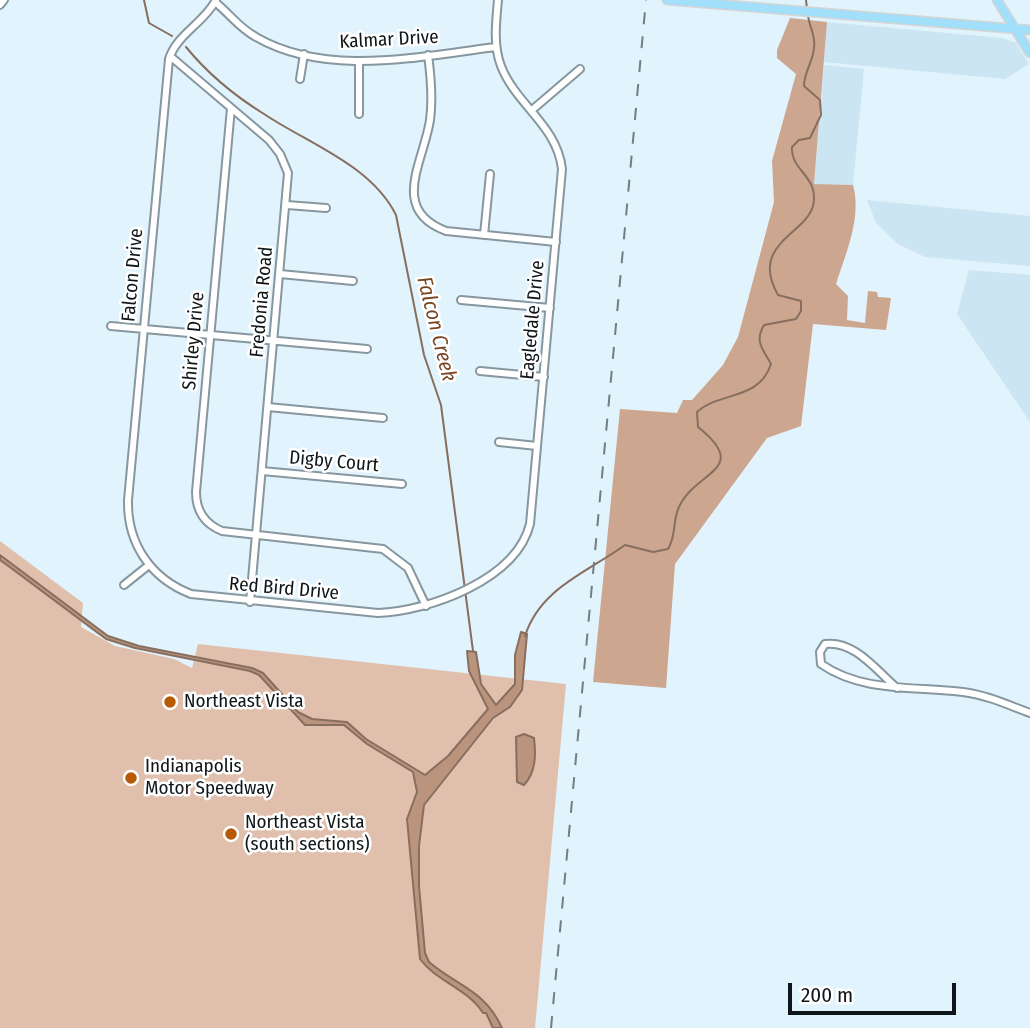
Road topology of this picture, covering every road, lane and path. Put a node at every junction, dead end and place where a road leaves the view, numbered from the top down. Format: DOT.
graph roads {
  1 [pos="4,0"];
  2 [pos="498,0"];
  3 [pos="667,0"];
  4 [pos="997,0"];
  5 [pos="216,1"];
  6 [pos="0,5"];
  7 [pos="1015,28"];
  8 [pos="1030,30"];
  9 [pos="496,47"];
  10 [pos="1030,53"];
  11 [pos="304,54"];
  12 [pos="428,55"];
  13 [pos="170,56"];
  14 [pos="359,61"];
  15 [pos="580,69"];
  16 [pos="300,79"];
  17 [pos="231,108"];
  18 [pos="532,110"];
  19 [pos="359,114"];
  20 [pos="490,174"];
  21 [pos="287,205"];
  22 [pos="326,208"];
  23 [pos="484,235"];
  24 [pos="556,242"];
  25 [pos="280,274"];
  26 [pos="353,281"];
  27 [pos="461,300"];
  28 [pos="550,308"];
  29 [pos="111,326"];
  30 [pos="144,328"];
  31 [pos="210,335"];
  32 [pos="274,340"];
  33 [pos="367,349"];
  34 [pos="480,371"];
  35 [pos="544,377"];
  36 [pos="268,407"];
  37 [pos="383,418"];
  38 [pos="499,442"];
  39 [pos="537,446"];
  40 [pos="262,471"];
  41 [pos="402,484"];
  42 [pos="256,535"];
  43 [pos="149,565"];
  44 [pos="124,585"];
  45 [pos="250,602"];
  46 [pos="426,606"];
  47 [pos="897,688"];
  48 [pos="1030,713"];
  1 -- 6 [label="street"];
  2 -- 9 [label="street, Eagledale Drive"];
  3 -- 7 [label="main road"];
  4 -- 7 [label="main road"];
  5 -- 11 [label="street, Kalmar Drive"];
  5 -- 13 [label="street"];
  7 -- 8 [label="main road"];
  7 -- 10 [label="main road"];
  9 -- 12 [label="street, Kalmar Drive"];
  9 -- 18 [label="street, Eagledale Drive"];
  11 -- 14 [label="street, Kalmar Drive"];
  11 -- 16 [label="street"];
  12 -- 14 [label="street, Kalmar Drive"];
  12 -- 23 [label="street"];
  13 -- 17 [label="street, Fredonia Road"];
  13 -- 30 [label="street, Falcon Drive"];
  14 -- 19 [label="street"];
  15 -- 18 [label="street"];
  17 -- 21 [label="street, Fredonia Road"];
  17 -- 31 [label="street, Shirley Drive"];
  18 -- 24 [label="street, Eagledale Drive"];
  20 -- 23 [label="street"];
  21 -- 22 [label="street"];
  21 -- 25 [label="street, Fredonia Road"];
  23 -- 24 [label="street"];
  24 -- 28 [label="street, Eagledale Drive"];
  25 -- 26 [label="street"];
  25 -- 32 [label="street, Fredonia Road"];
  27 -- 28 [label="street"];
  28 -- 35 [label="street, Eagledale Drive"];
  29 -- 30 [label="street"];
  30 -- 31 [label="street"];
  30 -- 43 [label="street, Falcon Drive"];
  31 -- 32 [label="street"];
  31 -- 42 [label="street, Shirley Drive"];
  32 -- 33 [label="street"];
  32 -- 36 [label="street, Fredonia Road"];
  34 -- 35 [label="street"];
  35 -- 39 [label="street, Eagledale Drive"];
  36 -- 37 [label="street"];
  36 -- 40 [label="street, Fredonia Road"];
  38 -- 39 [label="street"];
  39 -- 46 [label="street, Eagledale Drive"];
  40 -- 41 [label="street, Digby Court"];
  40 -- 42 [label="street, Fredonia Road"];
  42 -- 45 [label="street, Fredonia Road"];
  42 -- 46 [label="street, Shirley Drive"];
  43 -- 44 [label="street"];
  43 -- 45 [label="street, Red Bird Drive"];
  45 -- 46 [label="street, Red Bird Drive"];
  47 -- 47 [label="street"];
  47 -- 48 [label="street"];
}
